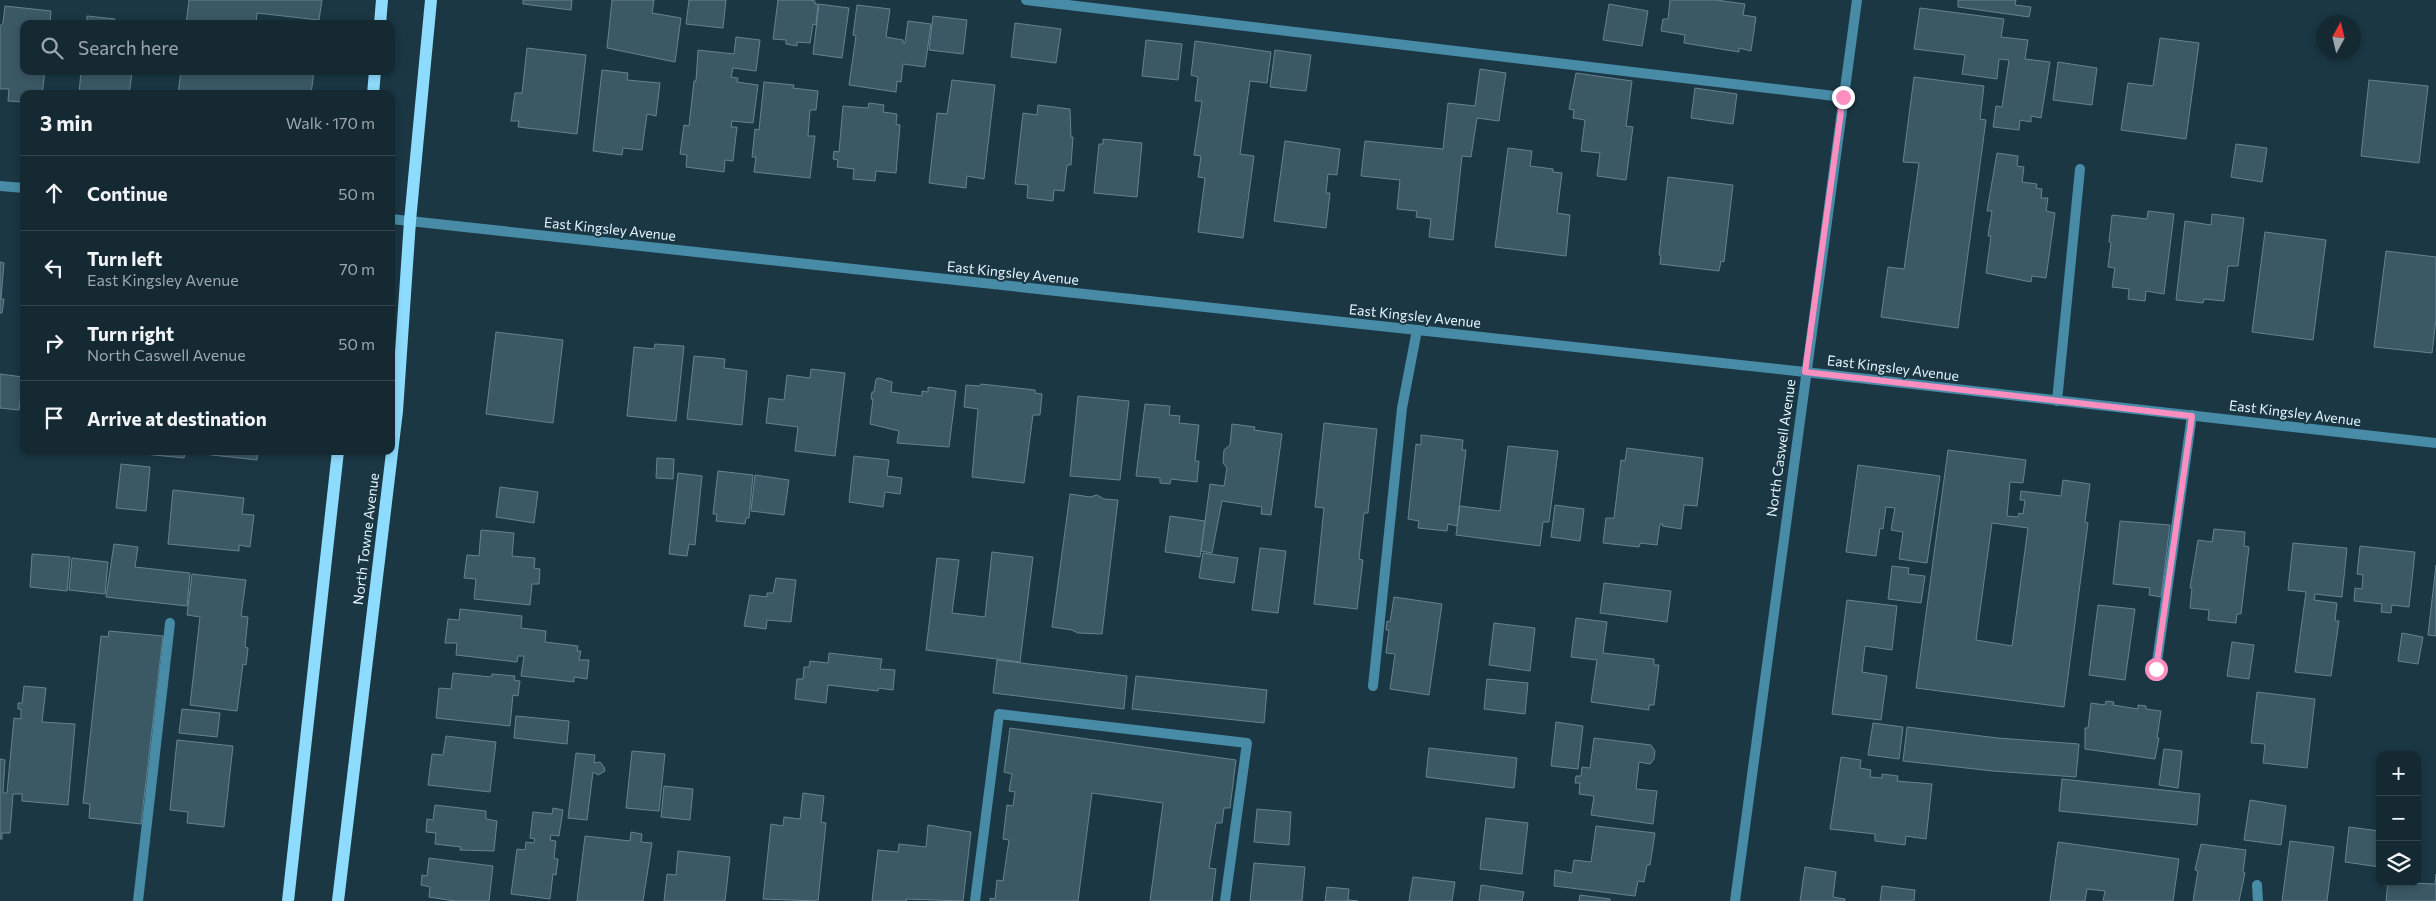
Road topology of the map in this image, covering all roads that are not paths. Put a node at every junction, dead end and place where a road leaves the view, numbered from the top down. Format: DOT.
graph roads {
  1 [pos="382,0"];
  2 [pos="431,0"];
  3 [pos="1026,0"];
  4 [pos="1857,0"];
  5 [pos="380,20"];
  6 [pos="375,75"];
  7 [pos="373,90"];
  8 [pos="1843,97"];
  9 [pos="2080,169"];
  10 [pos="0,186"];
  11 [pos="20,188"];
  12 [pos="395,219"];
  13 [pos="410,221"];
  14 [pos="1417,330"];
  15 [pos="1805,372"];
  16 [pos="2056,400"];
  17 [pos="2192,416"];
  18 [pos="395,428"];
  19 [pos="2436,443"];
  20 [pos="338,455"];
  21 [pos="392,455"];
  22 [pos="170,623"];
  23 [pos="2156,669"];
  24 [pos="1373,686"];
  25 [pos="2257,885"];
  26 [pos="138,901"];
  27 [pos="288,901"];
  28 [pos="338,901"];
  29 [pos="975,901"];
  30 [pos="1225,901"];
  31 [pos="1734,901"];
  32 [pos="2258,901"];
  1 -- 5 [label="main road"];
  2 -- 13 [label="main road, North Towne Avenue"];
  3 -- 8 [label="street"];
  4 -- 8 [label="street, North Caswell Avenue"];
  6 -- 7 [label="main road"];
  8 -- 15 [label="street, North Caswell Avenue"];
  9 -- 16 [label="street"];
  10 -- 11 [label="street"];
  12 -- 13 [label="street, East Kingsley Avenue"];
  13 -- 14 [label="street, East Kingsley Avenue"];
  13 -- 18 [label="main road, North Towne Avenue"];
  14 -- 15 [label="street, East Kingsley Avenue"];
  14 -- 24 [label="street"];
  15 -- 16 [label="street, East Kingsley Avenue"];
  15 -- 31 [label="street, North Caswell Avenue"];
  16 -- 17 [label="street, East Kingsley Avenue"];
  17 -- 19 [label="street, East Kingsley Avenue"];
  17 -- 23 [label="street"];
  20 -- 27 [label="main road"];
  21 -- 28 [label="main road, North Towne Avenue"];
  22 -- 26 [label="street"];
  25 -- 32 [label="street"];
  29 -- 30 [label="street"];
}
